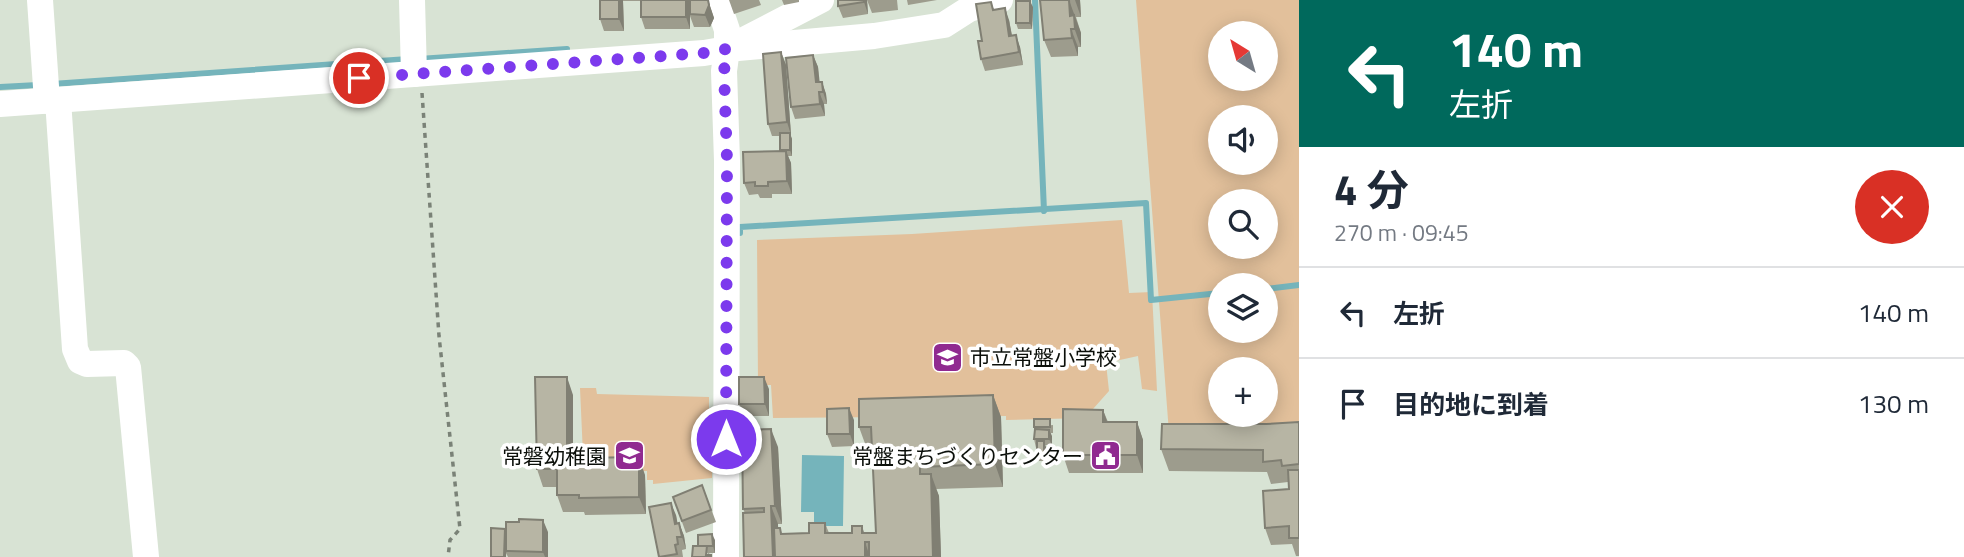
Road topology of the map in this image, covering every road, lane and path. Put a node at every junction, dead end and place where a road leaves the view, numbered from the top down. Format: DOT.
graph roads {
  1 [pos="40,0"];
  2 [pos="412,0"];
  3 [pos="718,0"];
  4 [pos="821,0"];
  5 [pos="1000,0"];
  6 [pos="727,49"];
  7 [pos="416,67"];
  8 [pos="49,93"];
  9 [pos="0,104"];
  10 [pos="146,557"];
  11 [pos="448,557"];
  12 [pos="726,557"];
  1 -- 8 [label="street"];
  2 -- 7 [label="street"];
  3 -- 6 [label="street"];
  4 -- 6 [label="street"];
  5 -- 6 [label="street"];
  6 -- 7 [label="street"];
  6 -- 12 [label="street"];
  7 -- 8 [label="street"];
  7 -- 11 [label="path"];
  8 -- 9 [label="street"];
  8 -- 10 [label="street"];
}
